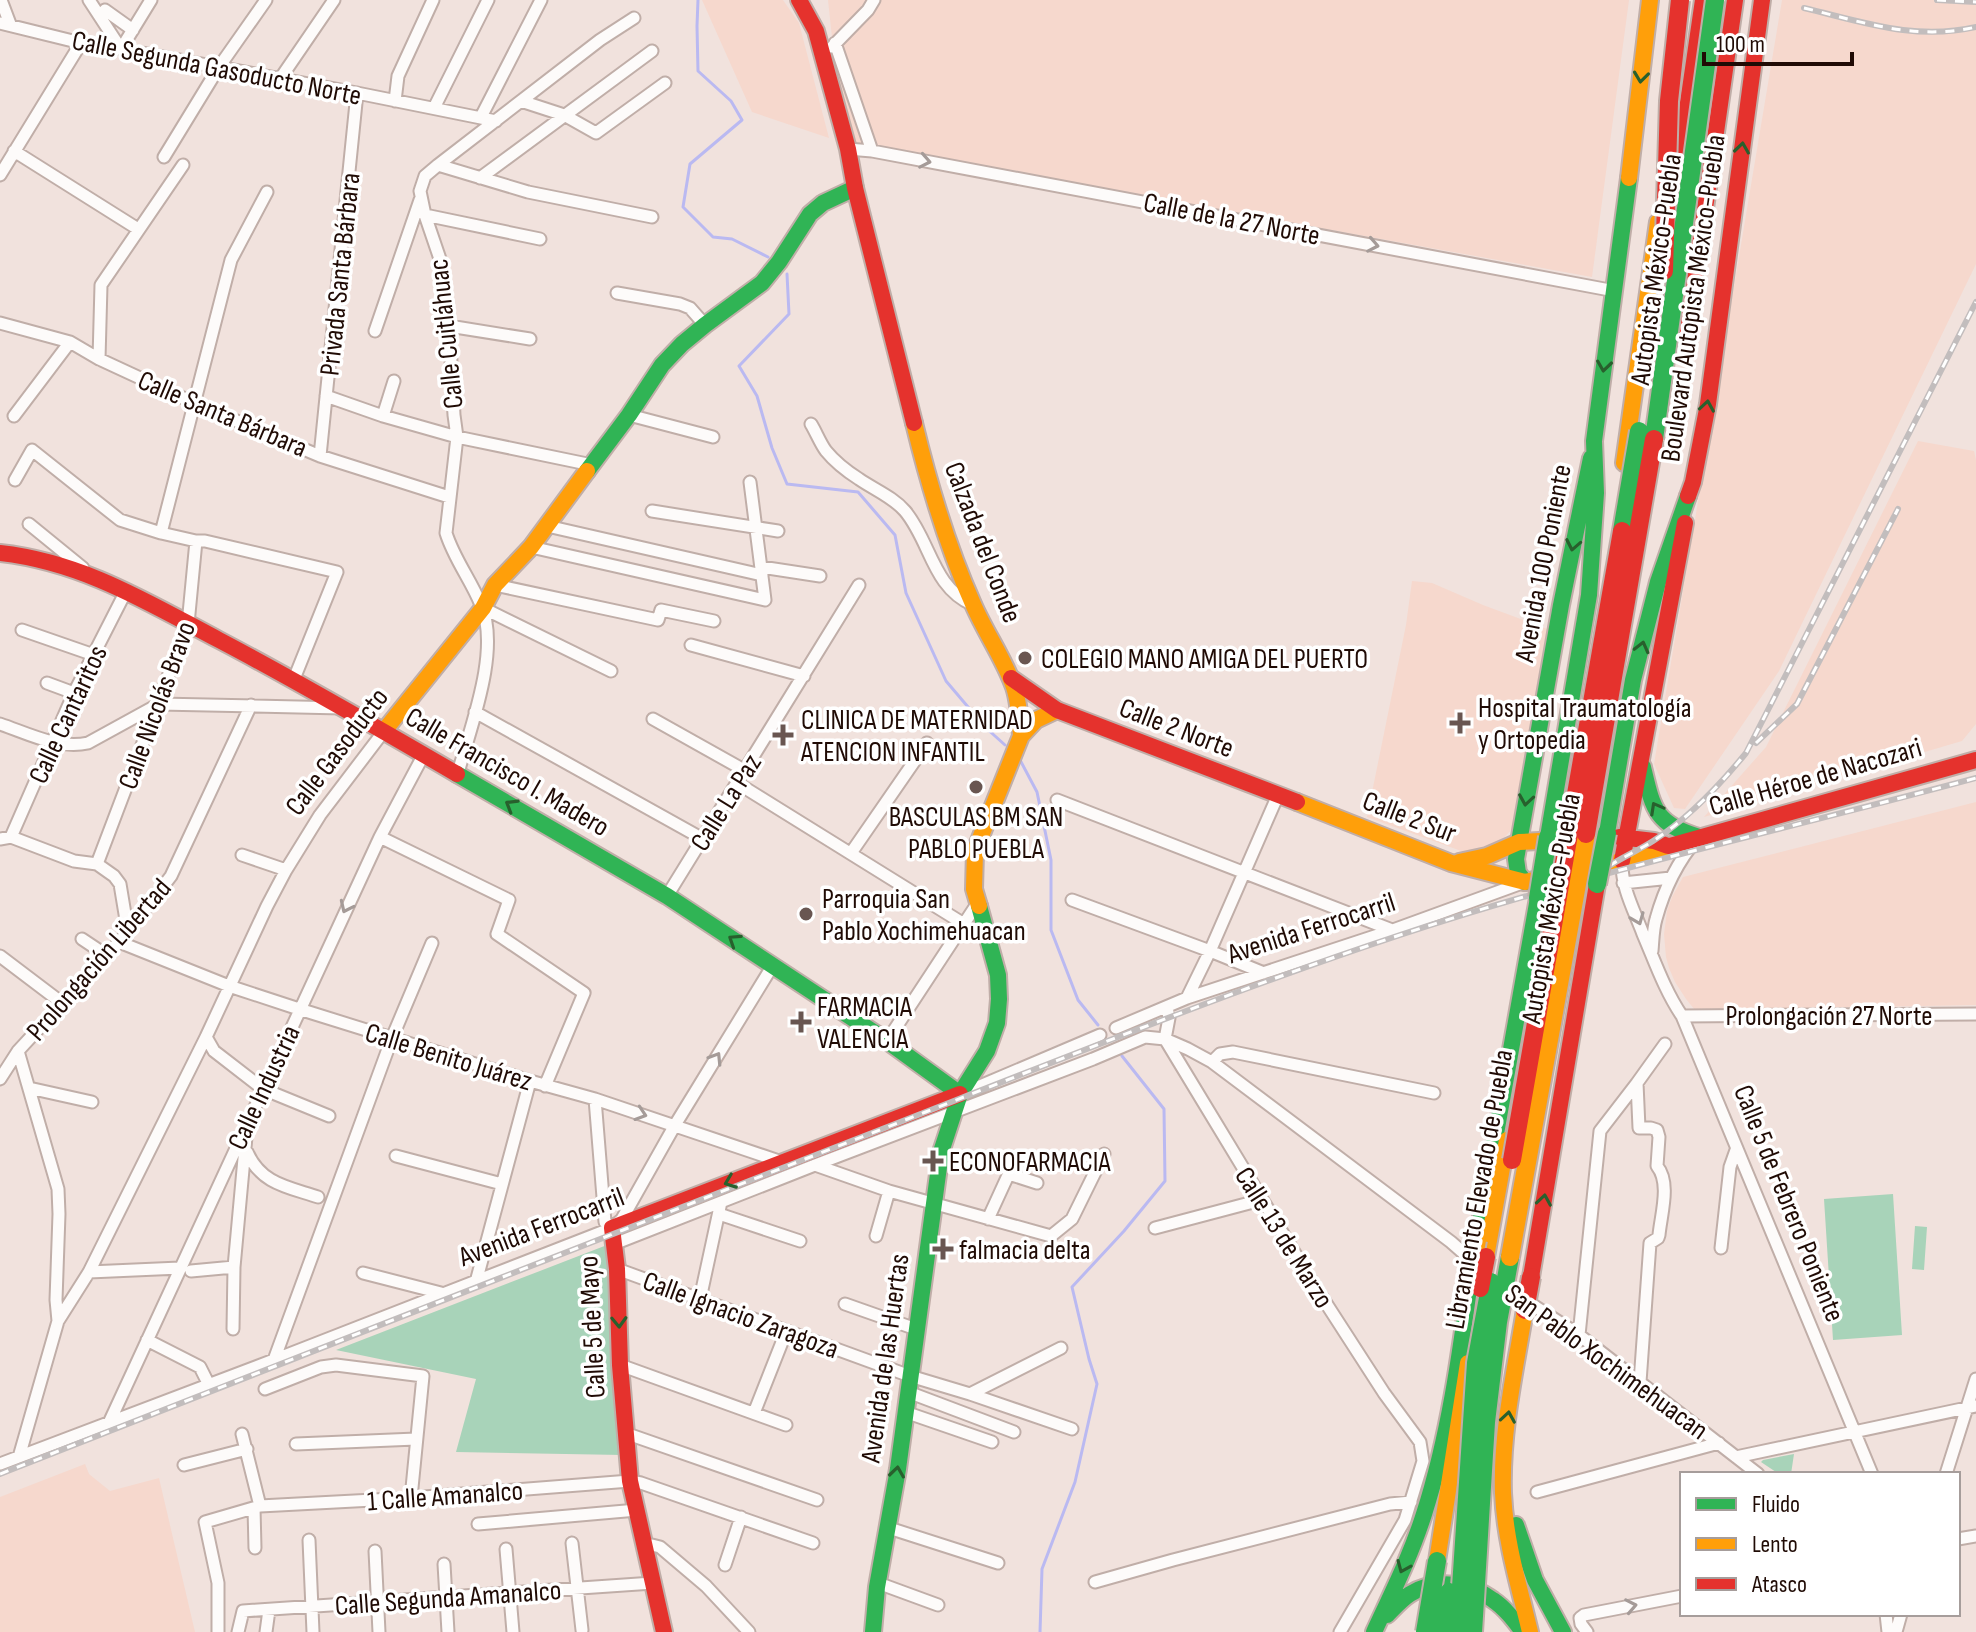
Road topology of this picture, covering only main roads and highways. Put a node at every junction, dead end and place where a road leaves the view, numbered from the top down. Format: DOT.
graph roads {
  1 [pos="799,0"];
  2 [pos="1650,0"];
  3 [pos="1680,0"];
  4 [pos="1689,0"];
  5 [pos="1703,0"];
  6 [pos="1715,0"];
  7 [pos="1722,0"];
  8 [pos="1735,0"];
  9 [pos="1762,0"];
  10 [pos="855,188"];
  11 [pos="1664,271"];
  12 [pos="1594,441"];
  13 [pos="1649,474"];
  14 [pos="1693,482"];
  15 [pos="0,553"];
  16 [pos="1010,676"];
  17 [pos="1057,710"];
  18 [pos="384,731"];
  19 [pos="1021,736"];
  20 [pos="1641,757"];
  21 [pos="1976,760"];
  22 [pos="1278,795"];
  23 [pos="1599,834"];
  24 [pos="1555,836"];
  25 [pos="1626,836"];
  26 [pos="1699,837"];
  27 [pos="1519,842"];
  28 [pos="1668,846"];
  29 [pos="1622,861"];
  30 [pos="1451,863"];
  31 [pos="1525,882"];
  32 [pos="1590,886"];
  33 [pos="1545,897"];
  34 [pos="960,1094"];
  35 [pos="613,1236"];
  36 [pos="1482,1280"];
  37 [pos="1503,1461"];
  38 [pos="1446,1561"];
  39 [pos="1376,1629"];
  40 [pos="664,1632"];
  41 [pos="873,1632"];
  42 [pos="1425,1632"];
  43 [pos="1443,1632"];
  44 [pos="1458,1632"];
  45 [pos="1473,1632"];
  46 [pos="1523,1632"];
  47 [pos="1530,1632"];
  48 [pos="1563,1632"];
  1 -- 10 [label="main road, Calzada del Conde"];
  2 -- 12 [label="main road, one-way"];
  3 -- 11 [label="main road, bridge"];
  4 -- 24 [label="main road, Autopista México-Puebla"];
  5 -- 11 [label="main road, Libramiento Elevado de Puebla, bridge"];
  6 -- 13 [label="main road, Libramiento Elevado de Puebla, bridge"];
  7 -- 23 [label="main road, Autopista México-Puebla"];
  8 -- 13 [label="main road"];
  14 -- 9 [label="main road, Boulevard Autopista México-Puebla, one-way"];
  10 -- 16 [label="main road, Calzada del Conde"];
  10 -- 18 [label="main road, Calle Gasoducto"];
  11 -- 44 [label="main road, Libramiento Elevado de Puebla, bridge"];
  12 -- 24 [label="main road"];
  12 -- 27 [label="main road, Avenida 100 Poniente, one-way"];
  13 -- 45 [label="main road, Libramiento Elevado de Puebla, bridge"];
  14 -- 20 [label="main road, Calle 5 de Febrero Poniente"];
  23 -- 14 [label="main road, Boulevard Autopista México-Puebla, one-way"];
  15 -- 18 [label="main road, Calle Francisco I. Madero"];
  16 -- 17 [label="main road, Calle 2 Norte"];
  16 -- 19 [label="main road, Calzada del Conde"];
  17 -- 19 [label="main road"];
  17 -- 22 [label="main road, Calle 2 Norte"];
  34 -- 18 [label="main road, Calle Francisco I. Madero, one-way"];
  19 -- 34 [label="main road, Calzada del Conde"];
  20 -- 25 [label="main road, Calle 5 de Febrero Poniente"];
  26 -- 20 [label="main road, one-way"];
  21 -- 26 [label="main road, Calle Héroe de Nacozari"];
  22 -- 30 [label="main road, Calle 2 Sur"];
  23 -- 32 [label="main road, Autopista México-Puebla, bridge"];
  24 -- 33 [label="main road, Autopista México-Puebla"];
  25 -- 27 [label="main road, Calle Héroe de Nacozari"];
  25 -- 28 [label="main road, Calle Héroe de Nacozari"];
  25 -- 29 [label="main road, Calle 5 de Febrero Poniente"];
  26 -- 28 [label="main road, Calle Héroe de Nacozari"];
  27 -- 30 [label="main road, Calle Héroe de Nacozari"];
  27 -- 31 [label="main road, Avenida 100 Poniente"];
  28 -- 29 [label="main road, Calle Héroe de Nacozari"];
  29 -- 31 [label="main road, Calle Héroe de Nacozari"];
  30 -- 31 [label="main road, Calle 2 Sur"];
  37 -- 32 [label="main road, one-way, bridge"];
  32 -- 38 [label="main road, Autopista México-Puebla, bridge"];
  33 -- 36 [label="main road, Autopista México-Puebla, bridge"];
  33 -- 36 [label="main road, bridge"];
  34 -- 35 [label="main road, Avenida Ferrocarril, one-way"];
  41 -- 34 [label="main road, Avenida de las Huertas, one-way"];
  35 -- 40 [label="main road, Calle 5 de Mayo, one-way"];
  36 -- 38 [label="main road, Autopista México-Puebla"];
  36 -- 39 [label="main road, one-way"];
  37 -- 47 [label="main road"];
  37 -- 48 [label="main road"];
  38 -- 42 [label="main road, Autopista México-Puebla, bridge"];
  38 -- 43 [label="main road, Autopista México-Puebla, bridge"];
  39 -- 46 [label="main road"];
}
